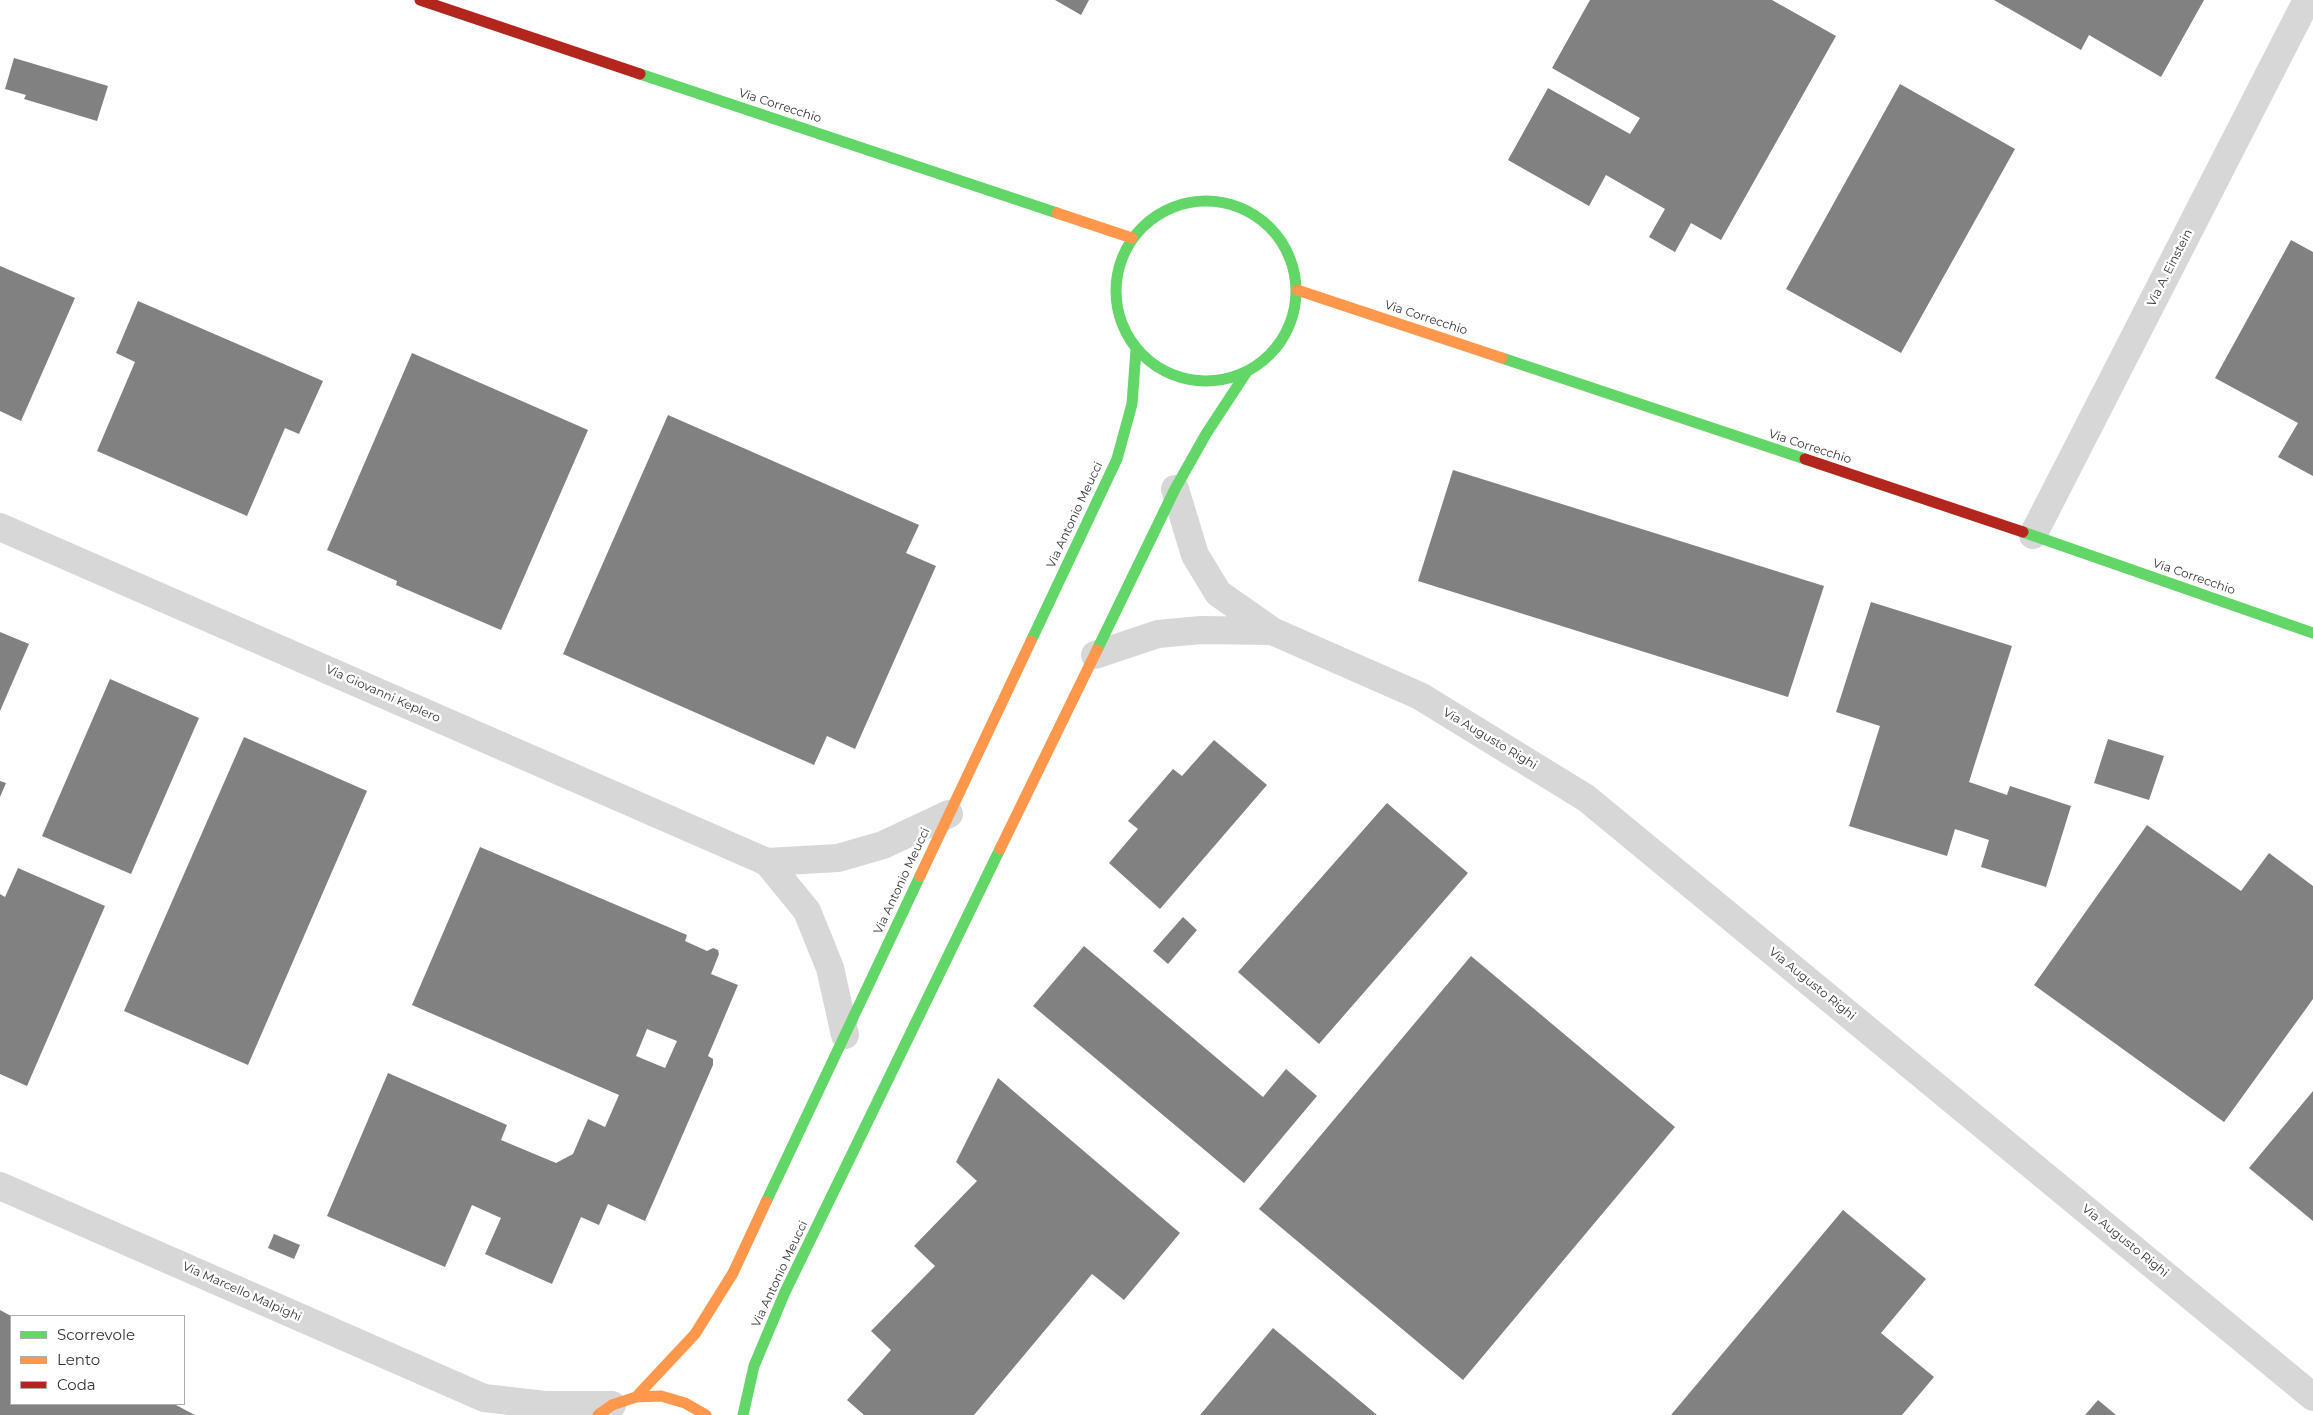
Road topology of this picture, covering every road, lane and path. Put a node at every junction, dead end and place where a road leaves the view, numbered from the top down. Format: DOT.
graph roads {
  1 [pos="420,0"];
  2 [pos="2307,0"];
  3 [pos="1132,238"];
  4 [pos="1297,290"];
  5 [pos="1136,350"];
  6 [pos="1246,373"];
  7 [pos="1175,489"];
  8 [pos="0,527"];
  9 [pos="2033,535"];
  10 [pos="1272,631"];
  11 [pos="2313,633"];
  12 [pos="1094,655"];
  13 [pos="949,814"];
  14 [pos="767,862"];
  15 [pos="845,1035"];
  16 [pos="0,1186"];
  17 [pos="2313,1397"];
  18 [pos="615,1406"];
  19 [pos="491,1407"];
  20 [pos="706,1415"];
  21 [pos="743,1415"];
  1 -- 3 [label="street, Via Correcchio"];
  2 -- 9 [label="street, Via A. Einstein"];
  3 -- 4 [label="street"];
  3 -- 5 [label="street"];
  4 -- 6 [label="street"];
  4 -- 9 [label="street, Via Correcchio"];
  5 -- 6 [label="street"];
  5 -- 13 [label="street, Via Antonio Meucci"];
  6 -- 7 [label="street, Via Antonio Meucci"];
  7 -- 10 [label="street, Via Augusto Righi"];
  7 -- 12 [label="street, Via Antonio Meucci"];
  8 -- 14 [label="street, Via Giovanni Keplero"];
  9 -- 11 [label="street, Via Correcchio"];
  10 -- 12 [label="street, Via Augusto Righi"];
  10 -- 17 [label="street, Via Augusto Righi"];
  12 -- 21 [label="street, Via Antonio Meucci"];
  13 -- 14 [label="street, Via Giovanni Keplero"];
  13 -- 15 [label="street, Via Antonio Meucci"];
  14 -- 15 [label="street, Via Giovanni Keplero"];
  15 -- 18 [label="street, Via Antonio Meucci"];
  16 -- 19 [label="street, Via Marcello Malpighi"];
  18 -- 19 [label="street, Via Marcello Malpighi"];
  18 -- 20 [label="street"];
}
